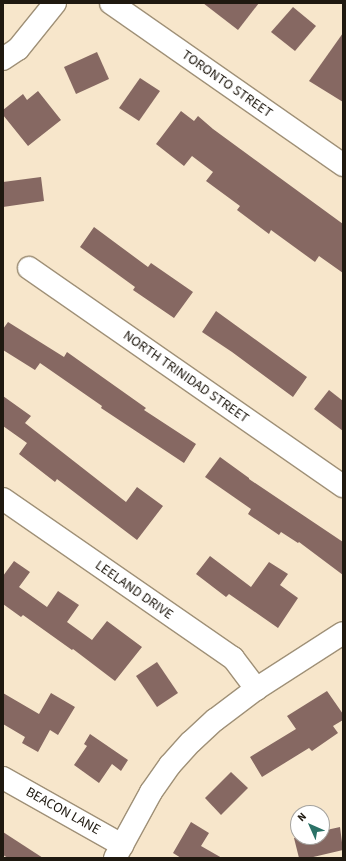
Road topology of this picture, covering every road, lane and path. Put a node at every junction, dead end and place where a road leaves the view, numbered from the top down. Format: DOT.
graph roads {
  1 [pos="55,3"];
  2 [pos="111,3"];
  3 [pos="3,59"];
  4 [pos="343,165"];
  5 [pos="29,268"];
  6 [pos="343,486"];
  7 [pos="3,499"];
  8 [pos="343,633"];
  9 [pos="256,689"];
  10 [pos="3,778"];
  11 [pos="119,851"];
  1 -- 3 [label="street"];
  2 -- 4 [label="street, TORONTO STREET"];
  5 -- 6 [label="street, NORTH TRINIDAD STREET"];
  7 -- 9 [label="street, LEELAND DRIVE"];
  8 -- 9 [label="street"];
  9 -- 11 [label="street"];
  10 -- 11 [label="street, BEACON LANE"];
}
